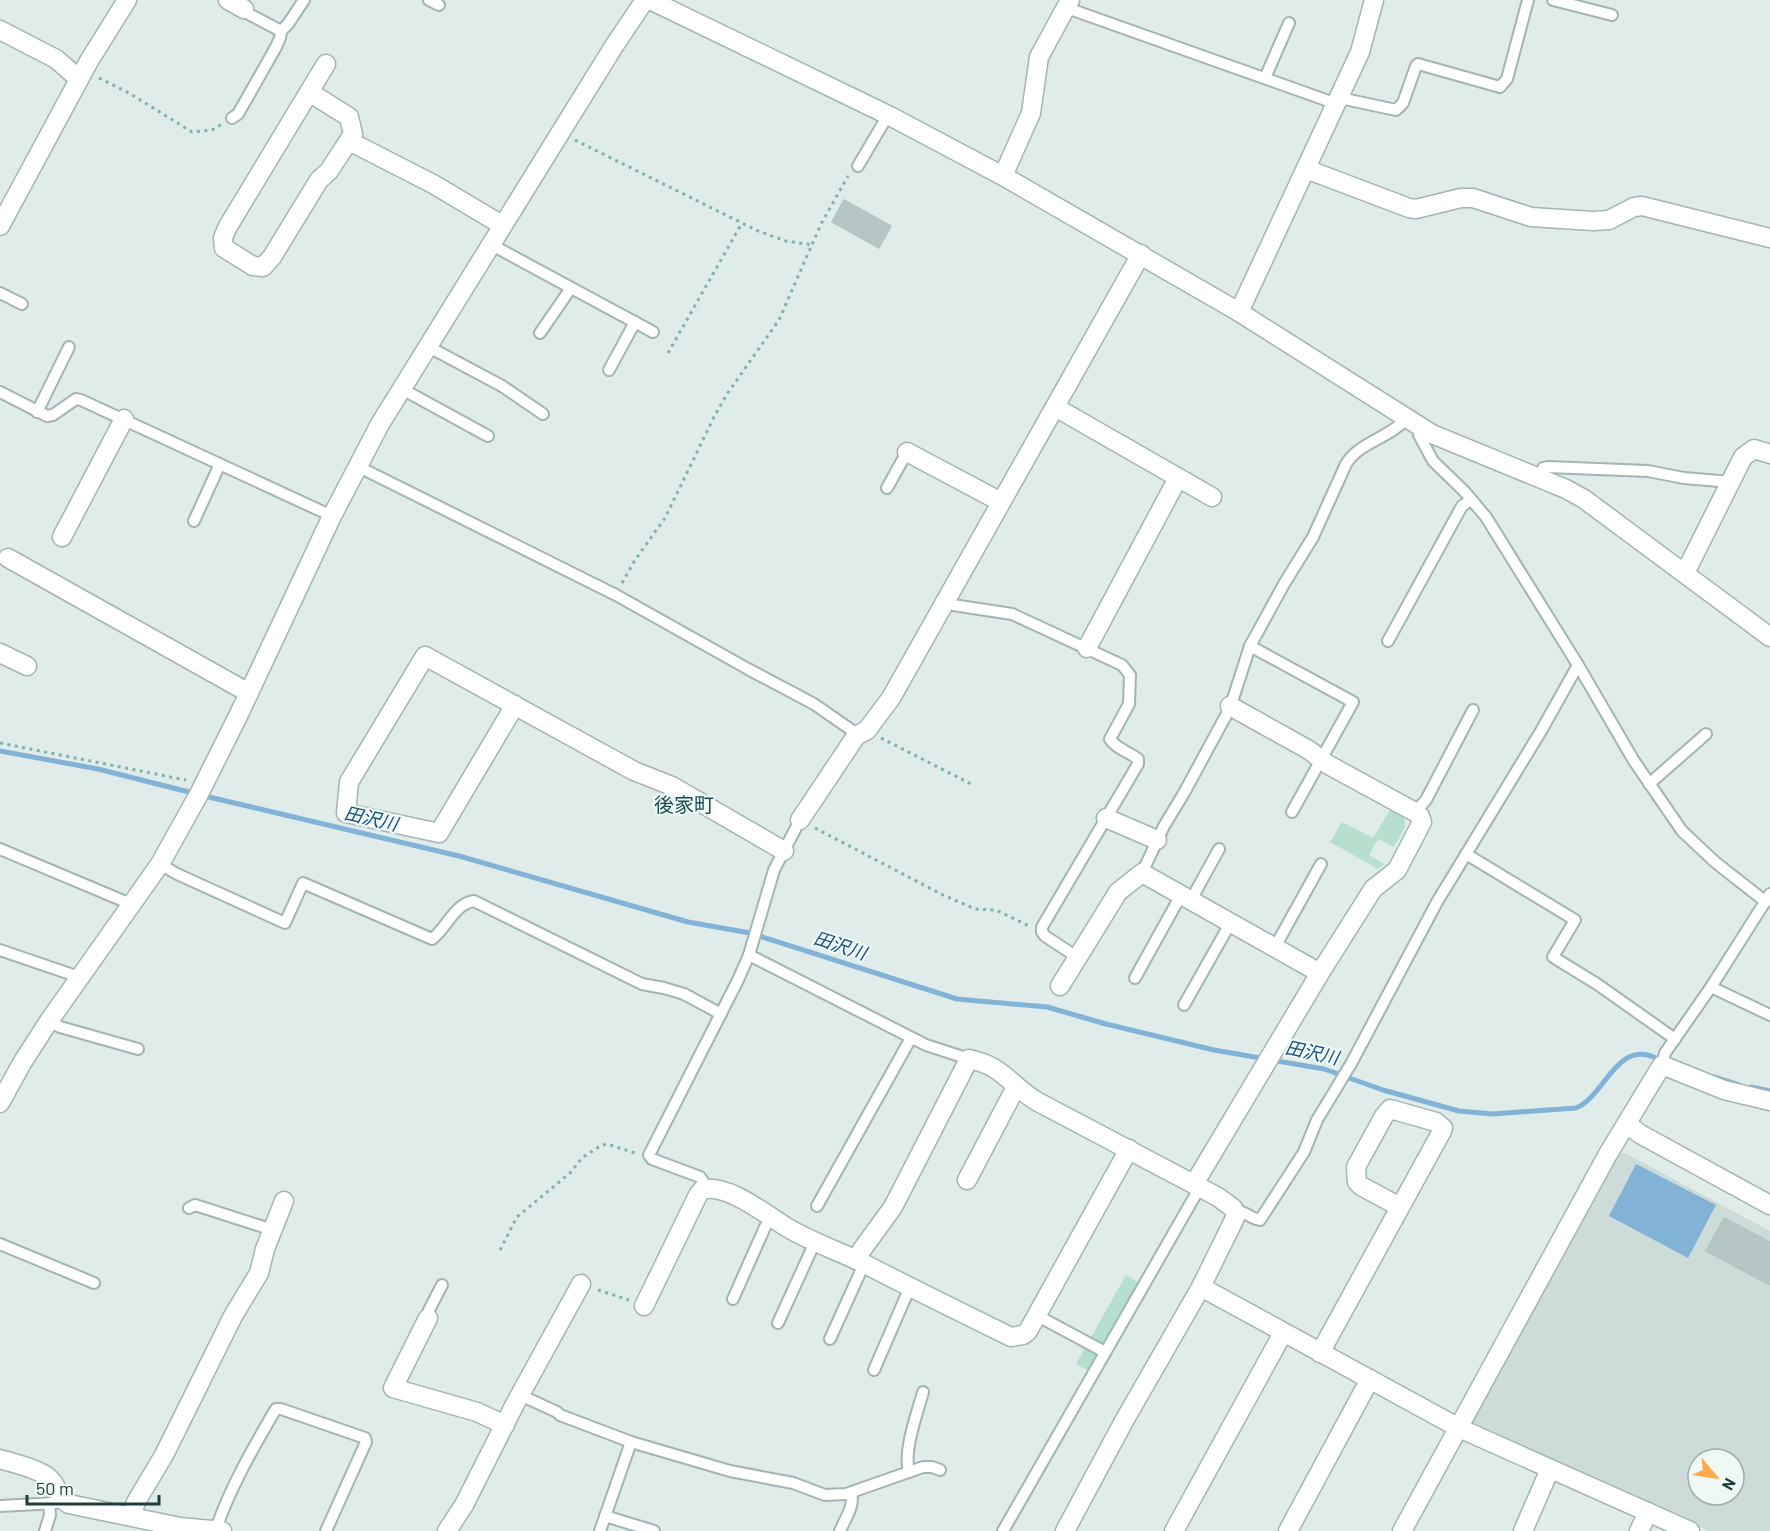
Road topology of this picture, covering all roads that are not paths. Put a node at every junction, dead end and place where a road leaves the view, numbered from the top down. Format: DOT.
graph roads {
  1 [pos="127,0"];
  2 [pos="228,0"];
  3 [pos="304,0"];
  4 [pos="645,0"];
  5 [pos="650,0"];
  6 [pos="1374,0"];
  7 [pos="1528,0"];
  8 [pos="1552,0"];
  9 [pos="1069,4"];
  10 [pos="244,9"];
  11 [pos="1612,15"];
  12 [pos="1289,23"];
  13 [pos="0,30"];
  14 [pos="280,31"];
  15 [pos="326,64"];
  16 [pos="81,74"];
  17 [pos="1265,78"];
  18 [pos="309,92"];
  19 [pos="1338,101"];
  20 [pos="888,115"];
  21 [pos="232,118"];
  22 [pos="349,141"];
  23 [pos="858,166"];
  24 [pos="1306,169"];
  25 [pos="1003,176"];
  26 [pos="502,225"];
  27 [pos="0,226"];
  28 [pos="1770,238"];
  29 [pos="490,244"];
  30 [pos="1141,254"];
  31 [pos="571,288"];
  32 [pos="0,293"];
  33 [pos="21,304"];
  34 [pos="1239,312"];
  35 [pos="635,322"];
  36 [pos="653,332"];
  37 [pos="540,333"];
  38 [pos="427,346"];
  39 [pos="69,347"];
  40 [pos="609,370"];
  41 [pos="402,389"];
  42 [pos="0,392"];
  43 [pos="1054,407"];
  44 [pos="37,412"];
  45 [pos="543,414"];
  46 [pos="1407,418"];
  47 [pos="124,419"];
  48 [pos="1423,428"];
  49 [pos="488,436"];
  50 [pos="907,452"];
  51 [pos="1770,454"];
  52 [pos="220,464"];
  53 [pos="357,466"];
  54 [pos="1539,477"];
  55 [pos="1178,478"];
  56 [pos="1731,482"];
  57 [pos="887,488"];
  58 [pos="1212,497"];
  59 [pos="1471,500"];
  60 [pos="1001,502"];
  61 [pos="332,516"];
  62 [pos="194,520"];
  63 [pos="62,537"];
  64 [pos="8,558"];
  65 [pos="1685,573"];
  66 [pos="945,601"];
  67 [pos="1770,637"];
  68 [pos="1388,641"];
  69 [pos="1250,646"];
  70 [pos="1087,648"];
  71 [pos="0,653"];
  72 [pos="1578,665"];
  73 [pos="27,666"];
  74 [pos="249,693"];
  75 [pos="514,705"];
  76 [pos="1230,706"];
  77 [pos="1473,710"];
  78 [pos="861,733"];
  79 [pos="1706,734"];
  80 [pos="1322,760"];
  81 [pos="1649,784"];
  82 [pos="1292,812"];
  83 [pos="1415,812"];
  84 [pos="1106,818"];
  85 [pos="800,820"];
  86 [pos="1157,840"];
  87 [pos="0,849"];
  88 [pos="1219,849"];
  89 [pos="784,851"];
  90 [pos="1466,854"];
  91 [pos="160,864"];
  92 [pos="1321,864"];
  93 [pos="1142,873"];
  94 [pos="1186,898"];
  95 [pos="1768,898"];
  96 [pos="131,906"];
  97 [pos="1231,922"];
  98 [pos="1275,947"];
  99 [pos="0,950"];
  100 [pos="749,955"];
  101 [pos="1077,957"];
  102 [pos="1320,973"];
  103 [pos="79,977"];
  104 [pos="1135,978"];
  105 [pos="1060,986"];
  106 [pos="1711,987"];
  107 [pos="1185,1005"];
  108 [pos="721,1014"];
  109 [pos="1770,1015"];
  110 [pos="49,1021"];
  111 [pos="911,1038"];
  112 [pos="1675,1038"];
  113 [pos="138,1049"];
  114 [pos="969,1059"];
  115 [pos="1662,1065"];
  116 [pos="1016,1087"];
  117 [pos="1770,1101"];
  118 [pos="0,1102"];
  119 [pos="1628,1124"];
  120 [pos="1129,1149"];
  121 [pos="967,1180"];
  122 [pos="1197,1185"];
  123 [pos="707,1188"];
  124 [pos="284,1201"];
  125 [pos="1770,1205"];
  126 [pos="817,1206"];
  127 [pos="1400,1207"];
  128 [pos="189,1208"];
  129 [pos="1235,1211"];
  130 [pos="772,1217"];
  131 [pos="273,1230"];
  132 [pos="815,1242"];
  133 [pos="0,1244"];
  134 [pos="860,1262"];
  135 [pos="94,1283"];
  136 [pos="581,1284"];
  137 [pos="442,1285"];
  138 [pos="910,1287"];
  139 [pos="1201,1287"];
  140 [pos="733,1299"];
  141 [pos="645,1306"];
  142 [pos="1036,1315"];
  143 [pos="428,1318"];
  144 [pos="778,1323"];
  145 [pos="1283,1333"];
  146 [pos="830,1339"];
  147 [pos="1105,1352"];
  148 [pos="1320,1353"];
  149 [pos="874,1370"];
  150 [pos="1370,1379"];
  151 [pos="922,1392"];
  152 [pos="520,1395"];
  153 [pos="505,1425"];
  154 [pos="1459,1428"];
  155 [pos="631,1442"];
  156 [pos="0,1459"];
  157 [pos="1550,1469"];
  158 [pos="940,1470"];
  159 [pos="909,1472"];
  160 [pos="851,1493"];
  161 [pos="56,1501"];
  162 [pos="0,1506"];
  163 [pos="1648,1512"];
  164 [pos="131,1516"];
  165 [pos="605,1516"];
  166 [pos="219,1530"];
  167 [pos="45,1531"];
  168 [pos="326,1531"];
  169 [pos="447,1531"];
  170 [pos="600,1531"];
  171 [pos="654,1531"];
  172 [pos="840,1531"];
  173 [pos="1003,1531"];
  174 [pos="1065,1531"];
  175 [pos="1174,1531"];
  176 [pos="1287,1531"];
  177 [pos="1402,1531"];
  178 [pos="1523,1531"];
  179 [pos="1639,1531"];
  180 [pos="1690,1531"];
  1 -- 16 [label="street"];
  2 -- 10 [label="street"];
  3 -- 14 [label="lane"];
  4 -- 26 [label="street"];
  5 -- 20 [label="street"];
  6 -- 19 [label="street"];
  7 -- 19 [label="lane"];
  8 -- 11 [label="lane"];
  9 -- 17 [label="lane"];
  9 -- 25 [label="street"];
  10 -- 14 [label="lane"];
  12 -- 17 [label="lane"];
  13 -- 16 [label="street"];
  14 -- 21 [label="lane"];
  15 -- 18 [label="street"];
  16 -- 27 [label="street"];
  17 -- 19 [label="lane"];
  18 -- 22 [label="street"];
  18 -- 22 [label="street"];
  19 -- 24 [label="street"];
  20 -- 23 [label="lane"];
  20 -- 25 [label="street"];
  22 -- 26 [label="street"];
  24 -- 28 [label="street"];
  24 -- 34 [label="street"];
  25 -- 30 [label="street"];
  26 -- 29 [label="street"];
  29 -- 31 [label="lane"];
  29 -- 38 [label="street"];
  30 -- 34 [label="street"];
  30 -- 43 [label="street"];
  31 -- 35 [label="lane"];
  31 -- 37 [label="lane"];
  32 -- 33 [label="lane"];
  34 -- 46 [label="street"];
  35 -- 36 [label="lane"];
  35 -- 40 [label="lane"];
  38 -- 41 [label="street"];
  38 -- 45 [label="lane"];
  39 -- 44 [label="lane"];
  41 -- 49 [label="lane"];
  41 -- 53 [label="street"];
  42 -- 44 [label="lane"];
  43 -- 55 [label="street"];
  43 -- 60 [label="street"];
  44 -- 47 [label="lane"];
  46 -- 48 [label="street"];
  46 -- 69 [label="lane"];
  47 -- 52 [label="lane"];
  47 -- 63 [label="street"];
  48 -- 54 [label="street"];
  48 -- 59 [label="lane"];
  50 -- 57 [label="lane"];
  50 -- 60 [label="street"];
  51 -- 56 [label="street"];
  52 -- 61 [label="lane"];
  52 -- 62 [label="lane"];
  53 -- 61 [label="street"];
  53 -- 78 [label="lane"];
  54 -- 56 [label="lane"];
  54 -- 65 [label="street"];
  55 -- 58 [label="street"];
  55 -- 70 [label="street"];
  56 -- 65 [label="street"];
  59 -- 68 [label="lane"];
  59 -- 72 [label="lane"];
  60 -- 66 [label="street"];
  61 -- 74 [label="street"];
  64 -- 74 [label="street"];
  65 -- 67 [label="street"];
  66 -- 70 [label="lane"];
  66 -- 78 [label="street"];
  69 -- 76 [label="lane"];
  69 -- 80 [label="lane"];
  70 -- 84 [label="lane"];
  71 -- 73 [label="street"];
  72 -- 81 [label="lane"];
  72 -- 90 [label="lane"];
  74 -- 91 [label="street"];
  75 -- 75 [label="street"];
  75 -- 89 [label="street"];
  76 -- 80 [label="street"];
  76 -- 86 [label="lane"];
  77 -- 83 [label="lane"];
  78 -- 85 [label="street"];
  79 -- 81 [label="lane"];
  80 -- 82 [label="lane"];
  80 -- 83 [label="street"];
  81 -- 95 [label="lane"];
  83 -- 102 [label="street"];
  84 -- 86 [label="street"];
  84 -- 101 [label="lane"];
  85 -- 89 [label="lane"];
  86 -- 93 [label="lane"];
  87 -- 96 [label="lane"];
  88 -- 94 [label="lane"];
  89 -- 100 [label="lane"];
  90 -- 112 [label="lane"];
  90 -- 129 [label="lane"];
  91 -- 96 [label="street"];
  91 -- 108 [label="lane"];
  92 -- 98 [label="lane"];
  93 -- 94 [label="street"];
  93 -- 101 [label="street"];
  94 -- 97 [label="street"];
  94 -- 104 [label="lane"];
  95 -- 106 [label="lane"];
  96 -- 103 [label="street"];
  97 -- 98 [label="street"];
  97 -- 107 [label="lane"];
  98 -- 102 [label="street"];
  99 -- 103 [label="lane"];
  100 -- 108 [label="lane"];
  100 -- 111 [label="lane"];
  101 -- 105 [label="street"];
  102 -- 122 [label="street"];
  103 -- 110 [label="street"];
  106 -- 109 [label="lane"];
  106 -- 112 [label="lane"];
  108 -- 123 [label="lane"];
  110 -- 113 [label="lane"];
  110 -- 118 [label="street"];
  111 -- 114 [label="lane"];
  111 -- 126 [label="lane"];
  112 -- 115 [label="lane"];
  114 -- 116 [label="street"];
  114 -- 134 [label="street"];
  115 -- 117 [label="street"];
  115 -- 119 [label="street"];
  116 -- 120 [label="street"];
  116 -- 121 [label="street"];
  119 -- 125 [label="street"];
  119 -- 154 [label="street"];
  120 -- 122 [label="street"];
  120 -- 142 [label="street"];
  122 -- 129 [label="street"];
  122 -- 147 [label="lane"];
  123 -- 130 [label="street"];
  123 -- 141 [label="street"];
  124 -- 131 [label="street"];
  127 -- 127 [label="street"];
  127 -- 148 [label="street"];
  128 -- 131 [label="lane"];
  129 -- 139 [label="street"];
  130 -- 132 [label="street"];
  130 -- 140 [label="lane"];
  131 -- 164 [label="street"];
  132 -- 134 [label="street"];
  132 -- 144 [label="lane"];
  133 -- 135 [label="lane"];
  134 -- 138 [label="street"];
  134 -- 146 [label="lane"];
  136 -- 152 [label="street"];
  137 -- 143 [label="lane"];
  138 -- 142 [label="street"];
  138 -- 149 [label="lane"];
  139 -- 145 [label="street"];
  139 -- 174 [label="street"];
  142 -- 147 [label="lane"];
  143 -- 153 [label="street"];
  145 -- 148 [label="street"];
  145 -- 175 [label="street"];
  147 -- 173 [label="lane"];
  148 -- 150 [label="street"];
  150 -- 154 [label="street"];
  150 -- 176 [label="street"];
  151 -- 159 [label="lane"];
  152 -- 153 [label="street"];
  152 -- 155 [label="lane"];
  153 -- 169 [label="street"];
  154 -- 157 [label="street"];
  154 -- 177 [label="street"];
  155 -- 160 [label="lane"];
  155 -- 165 [label="lane"];
  156 -- 161 [label="street"];
  157 -- 163 [label="street"];
  157 -- 178 [label="street"];
  158 -- 159 [label="lane"];
  159 -- 160 [label="lane"];
  160 -- 172 [label="lane"];
  161 -- 162 [label="lane"];
  161 -- 164 [label="street"];
  161 -- 167 [label="lane"];
  163 -- 179 [label="street"];
  163 -- 180 [label="street"];
  164 -- 166 [label="street"];
  165 -- 170 [label="lane"];
  165 -- 171 [label="lane"];
  166 -- 168 [label="lane"];
}
